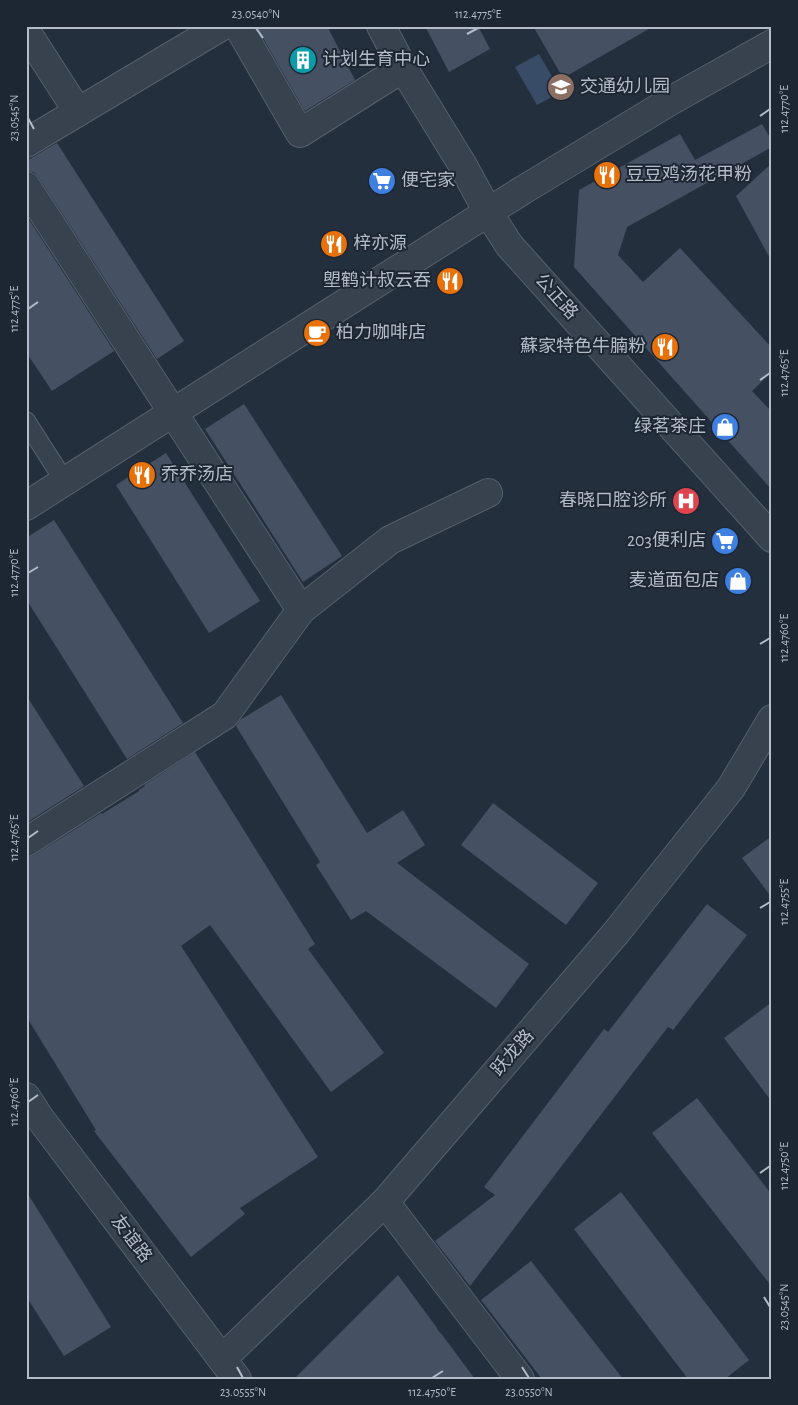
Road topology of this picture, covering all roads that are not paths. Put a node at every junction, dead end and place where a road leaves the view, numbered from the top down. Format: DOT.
graph roads {
  1 [pos="222,26"];
  2 [pos="238,26"];
  3 [pos="381,26"];
  4 [pos="26,31"];
  5 [pos="772,44"];
  6 [pos="404,68"];
  7 [pos="78,112"];
  8 [pos="26,143"];
  9 [pos="26,186"];
  10 [pos="488,212"];
  11 [pos="173,413"];
  12 [pos="26,421"];
  13 [pos="65,482"];
  14 [pos="488,493"];
  15 [pos="26,506"];
  16 [pos="772,538"];
  17 [pos="301,610"];
  18 [pos="772,719"];
  19 [pos="26,842"];
  20 [pos="26,1097"];
  21 [pos="385,1202"];
  22 [pos="229,1369"];
  23 [pos="520,1379"];
  1 -- 7 [label="street"];
  2 -- 6 [label="street"];
  3 -- 6 [label="street, 公正路"];
  4 -- 7 [label="street"];
  5 -- 10 [label="street"];
  6 -- 10 [label="street, 公正路"];
  7 -- 8 [label="street"];
  9 -- 11 [label="street"];
  10 -- 11 [label="street"];
  10 -- 16 [label="street, 公正路"];
  11 -- 13 [label="street"];
  11 -- 17 [label="street"];
  12 -- 13 [label="lane"];
  13 -- 15 [label="street"];
  14 -- 17 [label="street"];
  17 -- 19 [label="street"];
  18 -- 21 [label="street, 跃龙路"];
  20 -- 22 [label="street, 友谊路"];
  21 -- 22 [label="street, 跃龙路"];
  21 -- 23 [label="street"];
}
